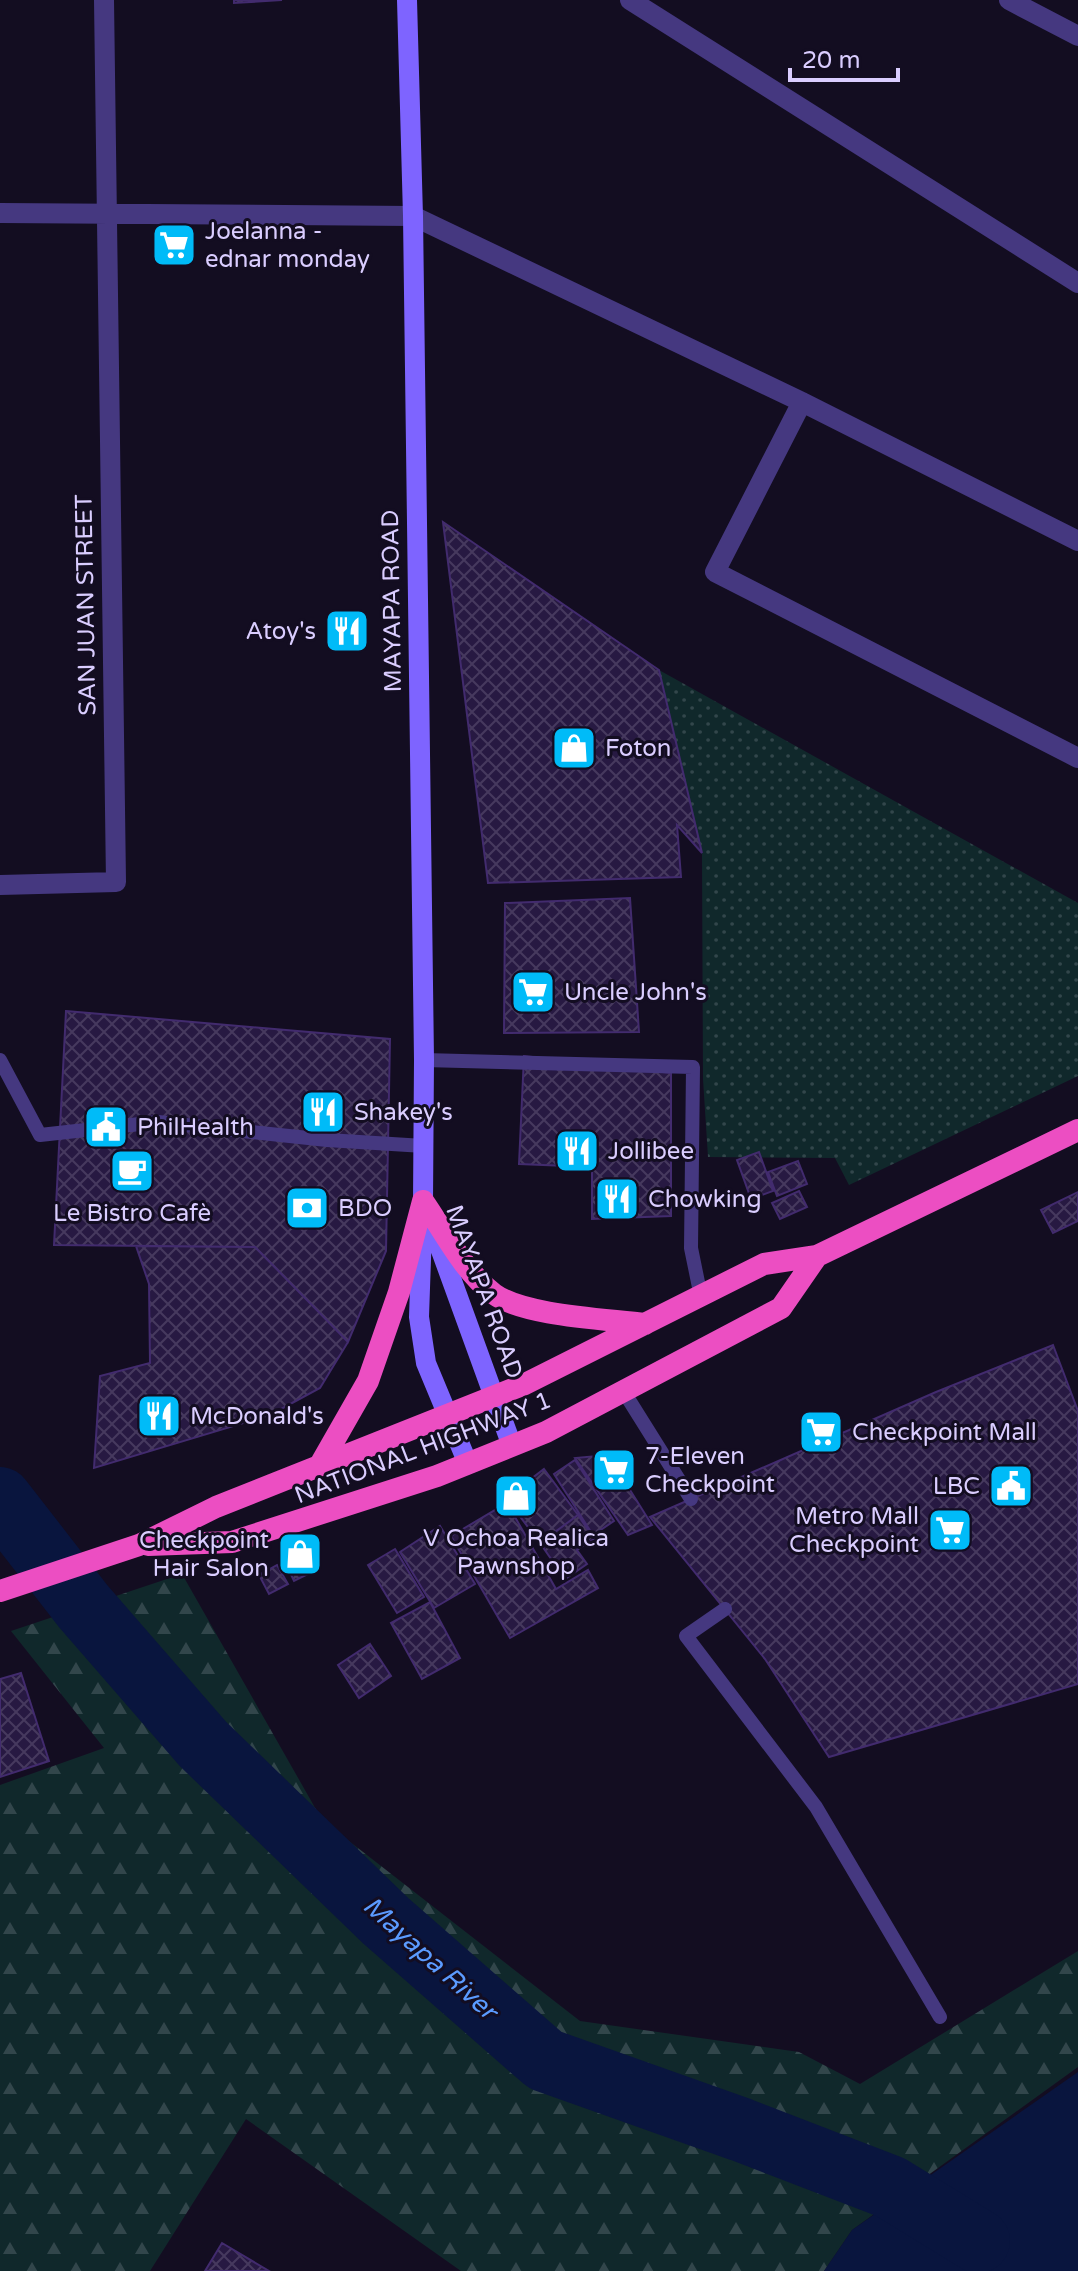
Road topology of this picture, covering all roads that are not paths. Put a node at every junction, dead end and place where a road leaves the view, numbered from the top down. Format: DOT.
graph roads {
  1 [pos="104,0"];
  2 [pos="407,0"];
  3 [pos="630,0"];
  4 [pos="1009,0"];
  5 [pos="1078,36"];
  6 [pos="0,213"];
  7 [pos="106,213"];
  8 [pos="413,216"];
  9 [pos="1078,283"];
  10 [pos="802,402"];
  11 [pos="1078,541"];
  12 [pos="1078,758"];
  13 [pos="0,885"];
  14 [pos="0,1060"];
  15 [pos="424,1060"];
  16 [pos="1078,1130"];
  17 [pos="424,1146"];
  18 [pos="423,1201"];
  19 [pos="817,1256"];
  20 [pos="701,1297"];
  21 [pos="645,1324"];
  22 [pos="624,1392"];
  23 [pos="493,1397"];
  24 [pos="447,1414"];
  25 [pos="512,1446"];
  26 [pos="468,1464"];
  27 [pos="320,1465"];
  28 [pos="691,1499"];
  29 [pos="139,1545"];
  30 [pos="0,1591"];
  31 [pos="725,1609"];
  32 [pos="940,2017"];
  1 -- 7 [label="street"];
  2 -- 8 [label="main road, MAYAPA ROAD"];
  3 -- 9 [label="street"];
  4 -- 5 [label="street"];
  6 -- 7 [label="street"];
  7 -- 8 [label="street"];
  7 -- 13 [label="street, SAN JUAN STREET"];
  8 -- 10 [label="street"];
  8 -- 15 [label="main road, MAYAPA ROAD"];
  10 -- 11 [label="street"];
  10 -- 12 [label="street"];
  14 -- 17 [label="lane"];
  15 -- 17 [label="main road, MAYAPA ROAD"];
  15 -- 20 [label="lane"];
  16 -- 19 [label="highway, NATIONAL HIGHWAY 1"];
  17 -- 18 [label="main road, MAYAPA ROAD"];
  18 -- 21 [label="highway"];
  18 -- 23 [label="main road, MAYAPA ROAD"];
  18 -- 24 [label="main road, MAYAPA ROAD"];
  18 -- 27 [label="highway"];
  19 -- 20 [label="highway, NATIONAL HIGHWAY 1"];
  19 -- 22 [label="highway, NATIONAL HIGHWAY 1"];
  20 -- 21 [label="highway, NATIONAL HIGHWAY 1"];
  21 -- 23 [label="highway, NATIONAL HIGHWAY 1"];
  22 -- 25 [label="highway, NATIONAL HIGHWAY 1"];
  22 -- 28 [label="lane"];
  23 -- 24 [label="highway, NATIONAL HIGHWAY 1"];
  23 -- 25 [label="main road, MAYAPA ROAD"];
  24 -- 26 [label="main road, MAYAPA ROAD"];
  24 -- 27 [label="highway, NATIONAL HIGHWAY 1"];
  25 -- 26 [label="highway, NATIONAL HIGHWAY 1"];
  26 -- 29 [label="highway, NATIONAL HIGHWAY 1"];
  27 -- 29 [label="highway, NATIONAL HIGHWAY 1"];
  29 -- 30 [label="highway, NATIONAL HIGHWAY 1"];
  31 -- 32 [label="lane"];
}
